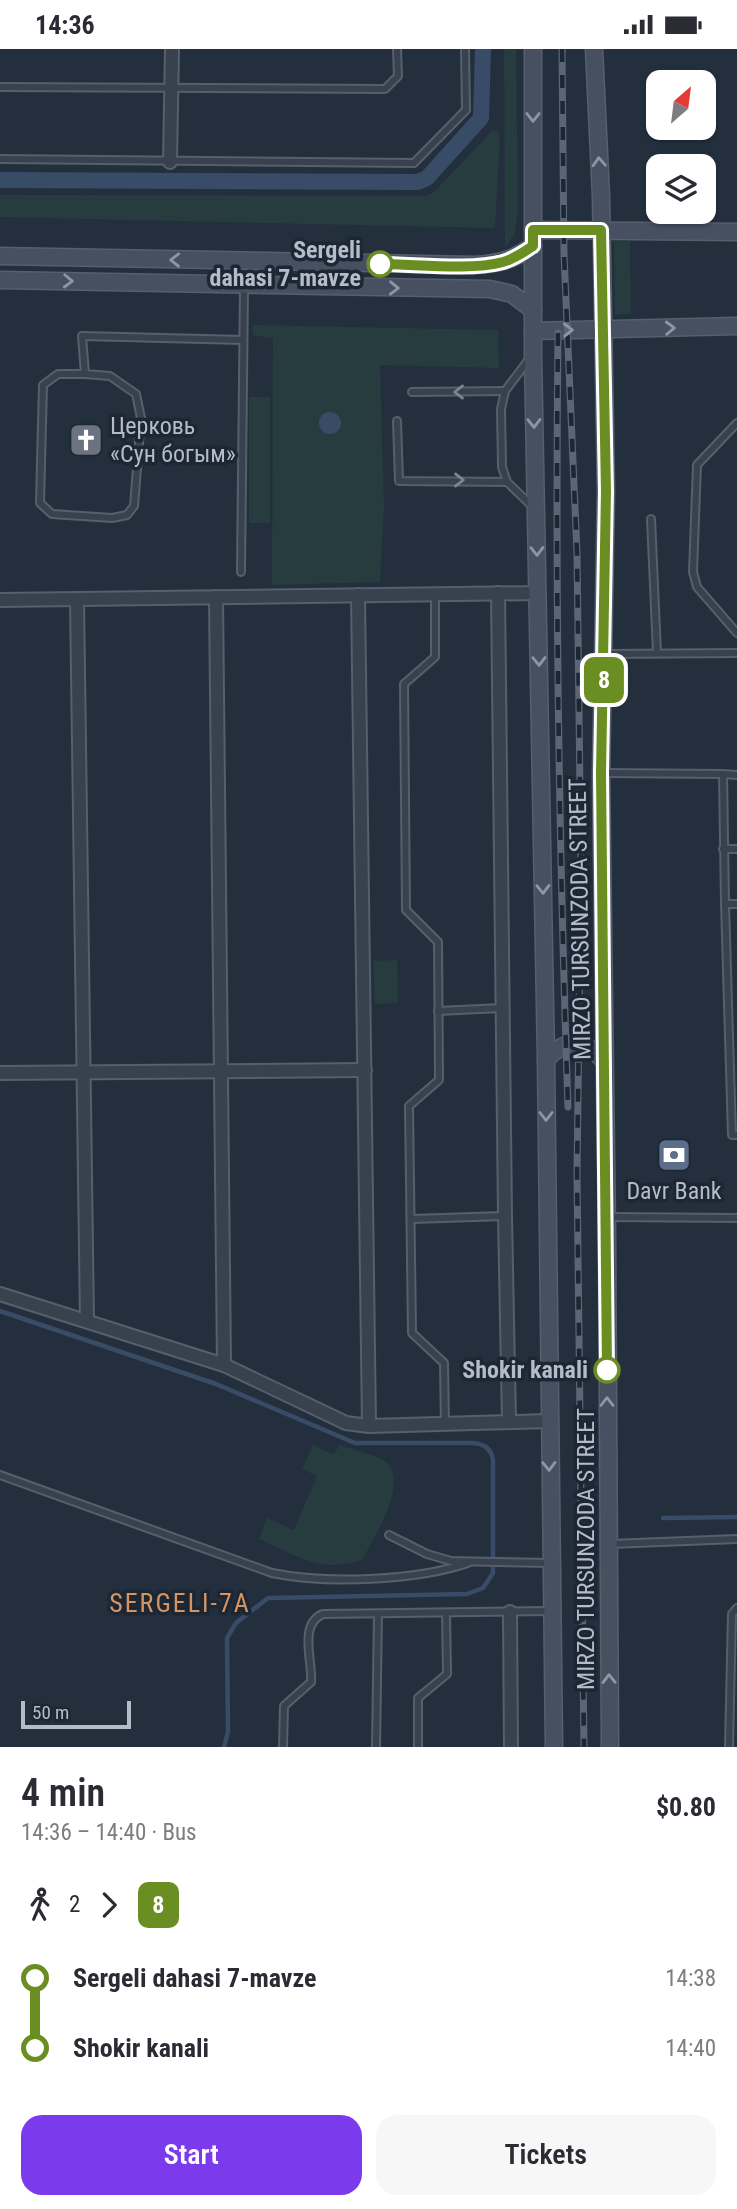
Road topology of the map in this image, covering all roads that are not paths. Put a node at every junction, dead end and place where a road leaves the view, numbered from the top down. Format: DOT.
graph roads {
  1 [pos="172,49"];
  2 [pos="397,49"];
  3 [pos="465,49"];
  4 [pos="533,49"];
  5 [pos="594,49"];
  6 [pos="0,87"];
  7 [pos="172,88"];
  8 [pos="0,159"];
  9 [pos="170,162"];
  10 [pos="601,230"];
  11 [pos="737,232"];
  12 [pos="533,238"];
  13 [pos="0,256"];
  14 [pos="0,280"];
  15 [pos="244,286"];
  16 [pos="533,310"];
  17 [pos="737,326"];
  18 [pos="604,329"];
  19 [pos="533,331"];
  20 [pos="243,340"];
  21 [pos="533,355"];
  22 [pos="85,374"];
  23 [pos="505,391"];
  24 [pos="412,392"];
  25 [pos="397,421"];
  26 [pos="737,423"];
  27 [pos="507,482"];
  28 [pos="536,510"];
  29 [pos="651,519"];
  30 [pos="241,572"];
  31 [pos="498,593"];
  32 [pos="538,593"];
  33 [pos="435,594"];
  34 [pos="358,595"];
  35 [pos="216,597"];
  36 [pos="77,599"];
  37 [pos="0,600"];
  38 [pos="737,633"];
  39 [pos="657,653"];
  40 [pos="737,653"];
  41 [pos="604,654"];
  42 [pos="601,773"];
  43 [pos="723,774"];
  44 [pos="737,775"];
  45 [pos="723,849"];
  46 [pos="737,849"];
  47 [pos="724,904"];
  48 [pos="737,904"];
  49 [pos="502,1008"];
  50 [pos="438,1011"];
  51 [pos="546,1059"];
  52 [pos="604,1061"];
  53 [pos="365,1070"];
  54 [pos="220,1071"];
  55 [pos="85,1072"];
  56 [pos="0,1073"];
  57 [pos="734,1074"];
  58 [pos="737,1135"];
  59 [pos="505,1216"];
  60 [pos="607,1217"];
  61 [pos="737,1218"];
  62 [pos="412,1219"];
  63 [pos="0,1294"];
  64 [pos="87,1321"];
  65 [pos="224,1365"];
  66 [pos="549,1421"];
  67 [pos="509,1422"];
  68 [pos="445,1424"];
  69 [pos="369,1426"];
  70 [pos="0,1475"];
  71 [pos="389,1535"];
  72 [pos="737,1539"];
  73 [pos="608,1545"];
  74 [pos="468,1563"];
  75 [pos="551,1563"];
  76 [pos="737,1608"];
  77 [pos="552,1611"];
  78 [pos="510,1612"];
  79 [pos="446,1613"];
  80 [pos="378,1614"];
  81 [pos="283,1747"];
  82 [pos="376,1747"];
  83 [pos="418,1747"];
  84 [pos="511,1747"];
  85 [pos="554,1747"];
  86 [pos="610,1747"];
  87 [pos="729,1747"];
  1 -- 7 [label="street"];
  2 -- 7 [label="lane"];
  3 -- 9 [label="lane"];
  4 -- 12 [label="main road, MIRZO TURSUNZODA STREET, one-way"];
  10 -- 5 [label="main road, MIRZO TURSUNZODA STREET, one-way"];
  6 -- 7 [label="lane"];
  7 -- 9 [label="street"];
  8 -- 9 [label="lane"];
  10 -- 11 [label="main road"];
  10 -- 12 [label="main road"];
  10 -- 18 [label="main road, MIRZO TURSUNZODA STREET"];
  12 -- 13 [label="main road, one-way"];
  12 -- 16 [label="main road, MIRZO TURSUNZODA STREET"];
  14 -- 15 [label="main road, one-way"];
  15 -- 16 [label="main road, one-way"];
  15 -- 20 [label="lane"];
  16 -- 19 [label="main road, MIRZO TURSUNZODA STREET"];
  18 -- 17 [label="main road, one-way"];
  19 -- 18 [label="main road, one-way"];
  18 -- 41 [label="main road, MIRZO TURSUNZODA STREET"];
  19 -- 21 [label="main road, MIRZO TURSUNZODA STREET"];
  20 -- 22 [label="lane"];
  20 -- 30 [label="lane"];
  21 -- 23 [label="lane"];
  21 -- 28 [label="main road, MIRZO TURSUNZODA STREET, one-way"];
  22 -- 22 [label="lane"];
  23 -- 24 [label="lane, one-way"];
  23 -- 27 [label="lane"];
  25 -- 27 [label="lane, one-way"];
  26 -- 38 [label="lane"];
  27 -- 28 [label="lane"];
  28 -- 32 [label="main road, MIRZO TURSUNZODA STREET, one-way"];
  29 -- 39 [label="lane"];
  31 -- 32 [label="street"];
  31 -- 33 [label="street"];
  31 -- 49 [label="street"];
  32 -- 51 [label="main road, MIRZO TURSUNZODA STREET, one-way"];
  33 -- 34 [label="street"];
  33 -- 50 [label="lane"];
  34 -- 35 [label="street"];
  34 -- 53 [label="street"];
  35 -- 36 [label="street"];
  35 -- 54 [label="street"];
  36 -- 37 [label="street"];
  36 -- 55 [label="street"];
  39 -- 40 [label="lane"];
  39 -- 41 [label="lane"];
  41 -- 42 [label="main road, MIRZO TURSUNZODA STREET"];
  42 -- 43 [label="lane"];
  42 -- 52 [label="main road, MIRZO TURSUNZODA STREET"];
  43 -- 44 [label="lane"];
  43 -- 45 [label="lane"];
  45 -- 46 [label="lane"];
  45 -- 47 [label="lane"];
  47 -- 48 [label="lane"];
  47 -- 57 [label="lane"];
  49 -- 50 [label="lane"];
  49 -- 59 [label="street"];
  50 -- 62 [label="lane"];
  51 -- 52 [label="main road"];
  51 -- 66 [label="main road, MIRZO TURSUNZODA STREET, one-way"];
  52 -- 60 [label="main road, MIRZO TURSUNZODA STREET"];
  53 -- 54 [label="street"];
  53 -- 69 [label="street"];
  54 -- 55 [label="street"];
  54 -- 65 [label="street"];
  55 -- 56 [label="street"];
  55 -- 64 [label="street"];
  57 -- 58 [label="lane"];
  59 -- 62 [label="lane"];
  59 -- 67 [label="street"];
  60 -- 61 [label="lane"];
  73 -- 60 [label="main road, MIRZO TURSUNZODA STREET, one-way"];
  62 -- 68 [label="lane"];
  63 -- 64 [label="street"];
  64 -- 65 [label="street"];
  65 -- 69 [label="street"];
  66 -- 67 [label="street"];
  66 -- 75 [label="main road, MIRZO TURSUNZODA STREET, one-way"];
  67 -- 68 [label="street"];
  68 -- 69 [label="street"];
  70 -- 74 [label="lane"];
  71 -- 74 [label="lane"];
  72 -- 73 [label="lane"];
  86 -- 73 [label="main road, MIRZO TURSUNZODA STREET, one-way"];
  74 -- 75 [label="lane"];
  75 -- 77 [label="main road, MIRZO TURSUNZODA STREET"];
  76 -- 87 [label="lane"];
  77 -- 78 [label="lane"];
  77 -- 85 [label="main road, MIRZO TURSUNZODA STREET"];
  78 -- 79 [label="lane"];
  78 -- 84 [label="street"];
  79 -- 80 [label="lane"];
  79 -- 83 [label="lane"];
  80 -- 81 [label="lane"];
  80 -- 82 [label="lane"];
}
